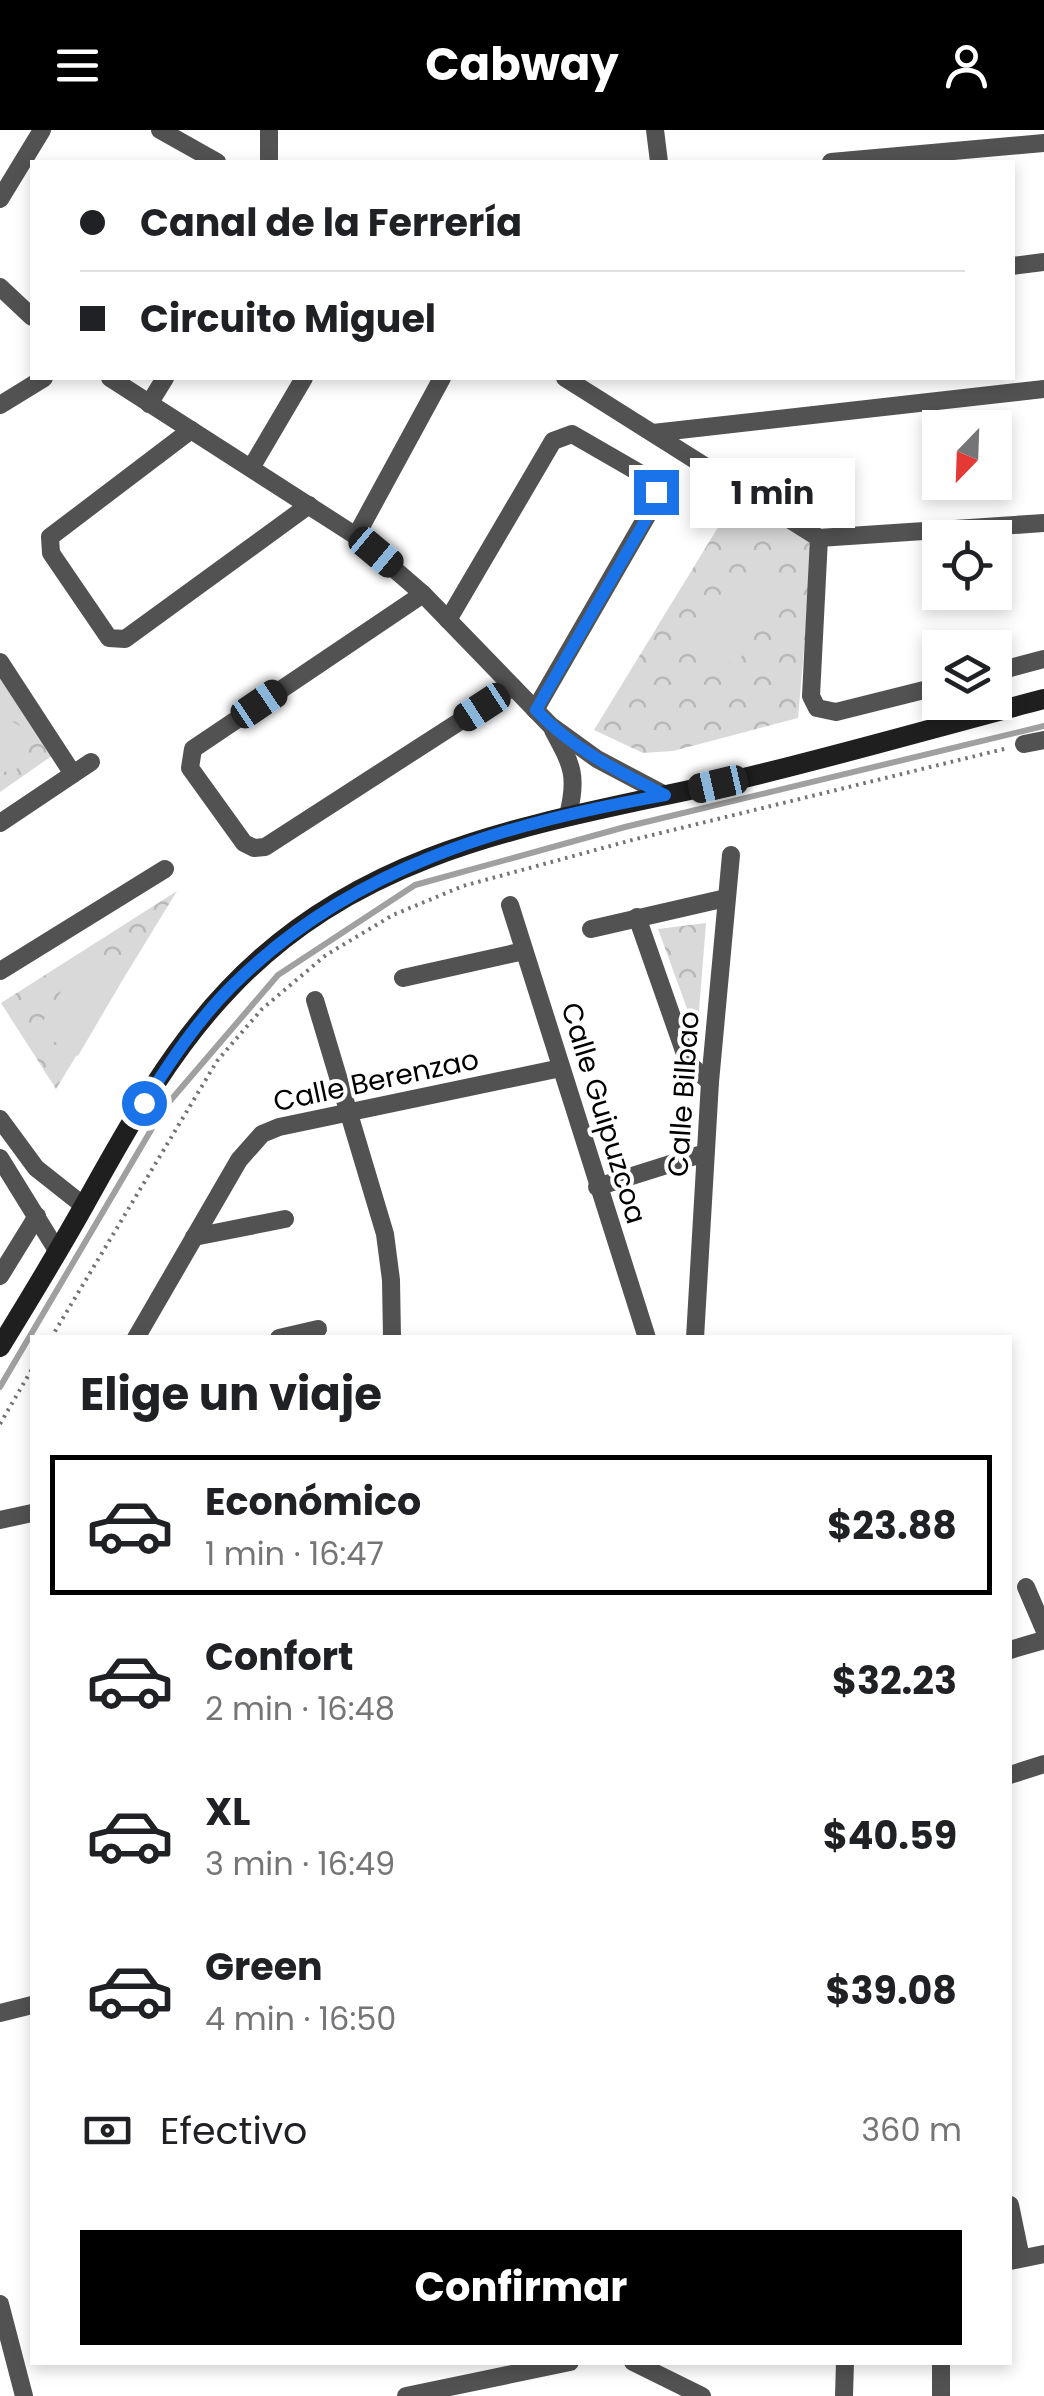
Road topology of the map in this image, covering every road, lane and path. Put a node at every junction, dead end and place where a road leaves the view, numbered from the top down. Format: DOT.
graph roads {
  1 [pos="42,130"];
  2 [pos="160,130"];
  3 [pos="269,130"];
  4 [pos="656,130"];
  5 [pos="1044,143"];
  6 [pos="213,160"];
  7 [pos="269,160"];
  8 [pos="659,160"];
  9 [pos="854,160"];
  10 [pos="0,199"];
  11 [pos="1044,262"];
  12 [pos="1015,266"];
  13 [pos="0,287"];
  14 [pos="30,315"];
  15 [pos="41,380"];
  16 [pos="113,380"];
  17 [pos="164,380"];
  18 [pos="303,380"];
  19 [pos="441,380"];
  20 [pos="568,380"];
  21 [pos="1044,389"];
  22 [pos="0,404"];
  23 [pos="149,404"];
  24 [pos="191,430"];
  25 [pos="654,433"];
  26 [pos="251,468"];
  27 [pos="309,505"];
  28 [pos="1044,523"];
  29 [pos="356,536"];
  30 [pos="819,538"];
  31 [pos="423,594"];
  32 [pos="448,620"];
  33 [pos="1044,659"];
  34 [pos="0,662"];
  35 [pos="1012,667"];
  36 [pos="513,687"];
  37 [pos="922,690"];
  38 [pos="1044,699"];
  39 [pos="536,710"];
  40 [pos="550,726"];
  41 [pos="1044,740"];
  42 [pos="1024,744"];
  43 [pos="91,762"];
  44 [pos="73,774"];
  45 [pos="665,795"];
  46 [pos="568,815"];
  47 [pos="0,823"];
  48 [pos="731,854"];
  49 [pos="165,868"];
  50 [pos="726,898"];
  51 [pos="510,905"];
  52 [pos="638,916"];
  53 [pos="591,929"];
  54 [pos="524,950"];
  55 [pos="0,971"];
  56 [pos="403,978"];
  57 [pos="315,1000"];
  58 [pos="560,1068"];
  59 [pos="710,1082"];
  60 [pos="347,1114"];
  61 [pos="0,1119"];
  62 [pos="705,1153"];
  63 [pos="0,1158"];
  64 [pos="597,1187"];
  65 [pos="84,1206"];
  66 [pos="37,1216"];
  67 [pos="285,1220"];
  68 [pos="194,1237"];
  69 [pos="58,1252"];
  70 [pos="0,1276"];
  71 [pos="318,1329"];
  72 [pos="138,1335"];
  73 [pos="292,1335"];
  74 [pos="392,1335"];
  75 [pos="646,1335"];
  76 [pos="695,1335"];
  77 [pos="0,1347"];
  78 [pos="30,1372"];
  79 [pos="0,1424"];
  80 [pos="30,1513"];
  81 [pos="0,1520"];
  82 [pos="1026,1587"];
  83 [pos="1044,1629"];
  84 [pos="1044,1640"];
  85 [pos="1012,1649"];
  86 [pos="1044,1764"];
  87 [pos="1012,1774"];
  88 [pos="30,2006"];
  89 [pos="0,2013"];
  90 [pos="1012,2223"];
  91 [pos="1044,2254"];
  92 [pos="1016,2260"];
  93 [pos="0,2304"];
  94 [pos="556,2365"];
  95 [pos="639,2365"];
  96 [pos="845,2365"];
  97 [pos="941,2365"];
  98 [pos="24,2396"];
  99 [pos="406,2396"];
  100 [pos="702,2396"];
  101 [pos="844,2396"];
  102 [pos="941,2396"];
  1 -- 10 [label="street"];
  2 -- 6 [label="street"];
  3 -- 7 [label="street"];
  4 -- 8 [label="street"];
  5 -- 9 [label="street"];
  11 -- 12 [label="street"];
  13 -- 14 [label="street"];
  15 -- 22 [label="street"];
  16 -- 23 [label="street"];
  17 -- 23 [label="street"];
  18 -- 26 [label="street"];
  19 -- 29 [label="street"];
  20 -- 25 [label="street"];
  21 -- 25 [label="street"];
  23 -- 24 [label="street"];
  24 -- 26 [label="street"];
  24 -- 27 [label="street"];
  25 -- 30 [label="street"];
  26 -- 27 [label="street"];
  27 -- 29 [label="street"];
  28 -- 30 [label="street"];
  29 -- 31 [label="street"];
  30 -- 37 [label="street"];
  31 -- 32 [label="street"];
  31 -- 36 [label="street"];
  32 -- 36 [label="street"];
  32 -- 39 [label="street"];
  33 -- 35 [label="street"];
  34 -- 44 [label="street"];
  36 -- 39 [label="street"];
  38 -- 45 [label="street"];
  39 -- 40 [label="street"];
  40 -- 45 [label="street"];
  40 -- 46 [label="street"];
  41 -- 42 [label="street"];
  43 -- 44 [label="street"];
  44 -- 47 [label="street"];
  45 -- 46 [label="street"];
  46 -- 65 [label="street"];
  48 -- 50 [label="street, Calle Bilbao"];
  49 -- 55 [label="street"];
  50 -- 52 [label="street"];
  50 -- 59 [label="street, Calle Bilbao"];
  51 -- 54 [label="street, Calle Guipuzcoa"];
  52 -- 53 [label="street"];
  52 -- 59 [label="street"];
  54 -- 56 [label="street"];
  54 -- 58 [label="street, Calle Guipuzcoa"];
  57 -- 60 [label="street"];
  58 -- 60 [label="street, Calle Berenzao"];
  58 -- 64 [label="street, Calle Guipuzcoa"];
  59 -- 62 [label="street, Calle Bilbao"];
  60 -- 68 [label="street, Calle Berenzao"];
  60 -- 74 [label="street"];
  61 -- 65 [label="street"];
  62 -- 64 [label="street"];
  62 -- 76 [label="street, Calle Bilbao"];
  63 -- 66 [label="street"];
  64 -- 75 [label="street, Calle Guipuzcoa"];
  65 -- 69 [label="street"];
  66 -- 69 [label="street"];
  66 -- 70 [label="street"];
  67 -- 68 [label="street"];
  68 -- 72 [label="street, Calle Berenzao"];
  69 -- 77 [label="street"];
  71 -- 73 [label="street"];
  78 -- 79 [label="path"];
  80 -- 81 [label="street"];
  82 -- 83 [label="street"];
  84 -- 85 [label="street"];
  86 -- 87 [label="street"];
  88 -- 89 [label="street"];
  90 -- 92 [label="street"];
  91 -- 92 [label="street"];
  93 -- 98 [label="street"];
  94 -- 99 [label="street"];
  95 -- 100 [label="street"];
  96 -- 101 [label="street"];
  97 -- 102 [label="street"];
}
